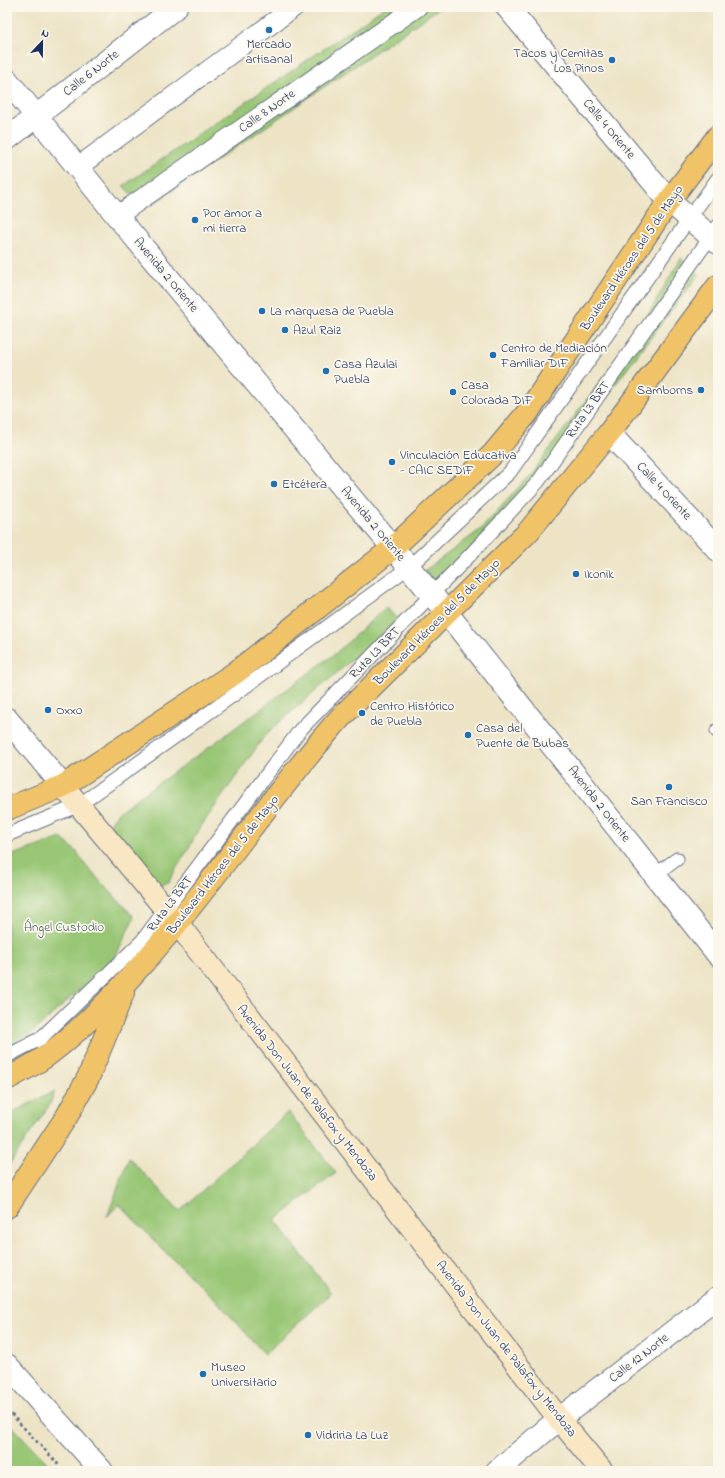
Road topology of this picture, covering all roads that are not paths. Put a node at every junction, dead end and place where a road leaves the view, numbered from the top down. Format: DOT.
graph roads {
  1 [pos="176,7"];
  2 [pos="294,7"];
  3 [pos="417,7"];
  4 [pos="508,7"];
  5 [pos="7,80"];
  6 [pos="36,116"];
  7 [pos="718,136"];
  8 [pos="7,139"];
  9 [pos="78,167"];
  10 [pos="718,178"];
  11 [pos="669,201"];
  12 [pos="117,216"];
  13 [pos="689,219"];
  14 [pos="715,236"];
  15 [pos="718,286"];
  16 [pos="609,433"];
  17 [pos="393,548"];
  18 [pos="718,550"];
  19 [pos="409,567"];
  20 [pos="431,594"];
  21 [pos="447,613"];
  22 [pos="7,719"];
  23 [pos="63,786"];
  24 [pos="79,805"];
  25 [pos="7,809"];
  26 [pos="7,835"];
  27 [pos="677,859"];
  28 [pos="655,875"];
  29 [pos="172,917"];
  30 [pos="717,950"];
  31 [pos="128,980"];
  32 [pos="7,1056"];
  33 [pos="7,1079"];
  34 [pos="7,1208"];
  35 [pos="718,1297"];
  36 [pos="7,1365"];
  37 [pos="559,1420"];
  38 [pos="102,1471"];
  39 [pos="497,1471"];
  40 [pos="602,1471"];
  1 -- 6 [label="street, Calle 6 Norte"];
  2 -- 9 [label="street"];
  3 -- 12 [label="street, Calle 8 Norte"];
  4 -- 11 [label="street, Calle 4 Oriente"];
  5 -- 6 [label="street, Avenida 2 Oriente"];
  6 -- 8 [label="street, Calle 6 Norte"];
  6 -- 9 [label="street, Avenida 2 Oriente"];
  7 -- 11 [label="main road, Boulevard Héroes del 5 de Mayo"];
  9 -- 12 [label="street, Avenida 2 Oriente"];
  10 -- 13 [label="lane"];
  11 -- 13 [label="street, Calle 4 Oriente"];
  11 -- 17 [label="main road, Boulevard Héroes del 5 de Mayo"];
  12 -- 17 [label="street, Avenida 2 Oriente"];
  13 -- 14 [label="street, Calle 4 Oriente"];
  13 -- 19 [label="lane"];
  14 -- 20 [label="lane, Ruta L3 BRT"];
  15 -- 16 [label="main road, Boulevard Héroes del 5 de Mayo"];
  16 -- 18 [label="street, Calle 4 Oriente"];
  16 -- 21 [label="main road, Boulevard Héroes del 5 de Mayo"];
  17 -- 19 [label="street, Avenida 2 Oriente"];
  17 -- 23 [label="main road, Boulevard Héroes del 5 de Mayo"];
  19 -- 20 [label="street, Avenida 2 Oriente"];
  19 -- 24 [label="lane"];
  20 -- 21 [label="street, Avenida 2 Oriente"];
  20 -- 29 [label="lane, Ruta L3 BRT"];
  21 -- 28 [label="street, Avenida 2 Oriente"];
  21 -- 29 [label="main road, Boulevard Héroes del 5 de Mayo"];
  22 -- 23 [label="street, Avenida Don Juan de Palafox y Mendoza"];
  23 -- 24 [label="main road, Avenida Don Juan de Palafox y Mendoza"];
  23 -- 25 [label="main road, Boulevard Héroes del 5 de Mayo"];
  24 -- 26 [label="lane"];
  24 -- 29 [label="main road, Avenida Don Juan de Palafox y Mendoza"];
  27 -- 28 [label="lane"];
  28 -- 30 [label="street, Avenida 2 Oriente"];
  29 -- 31 [label="main road, Boulevard Héroes del 5 de Mayo"];
  29 -- 32 [label="lane, Ruta L3 BRT"];
  29 -- 37 [label="main road, Avenida Don Juan de Palafox y Mendoza"];
  31 -- 33 [label="main road, Boulevard Héroes del 5 de Mayo"];
  31 -- 34 [label="main road"];
  35 -- 37 [label="street, Calle 12 Norte"];
  36 -- 38 [label="street"];
  37 -- 39 [label="street, Calle 12 Norte"];
  37 -- 40 [label="main road, Avenida Don Juan de Palafox y Mendoza"];
}
